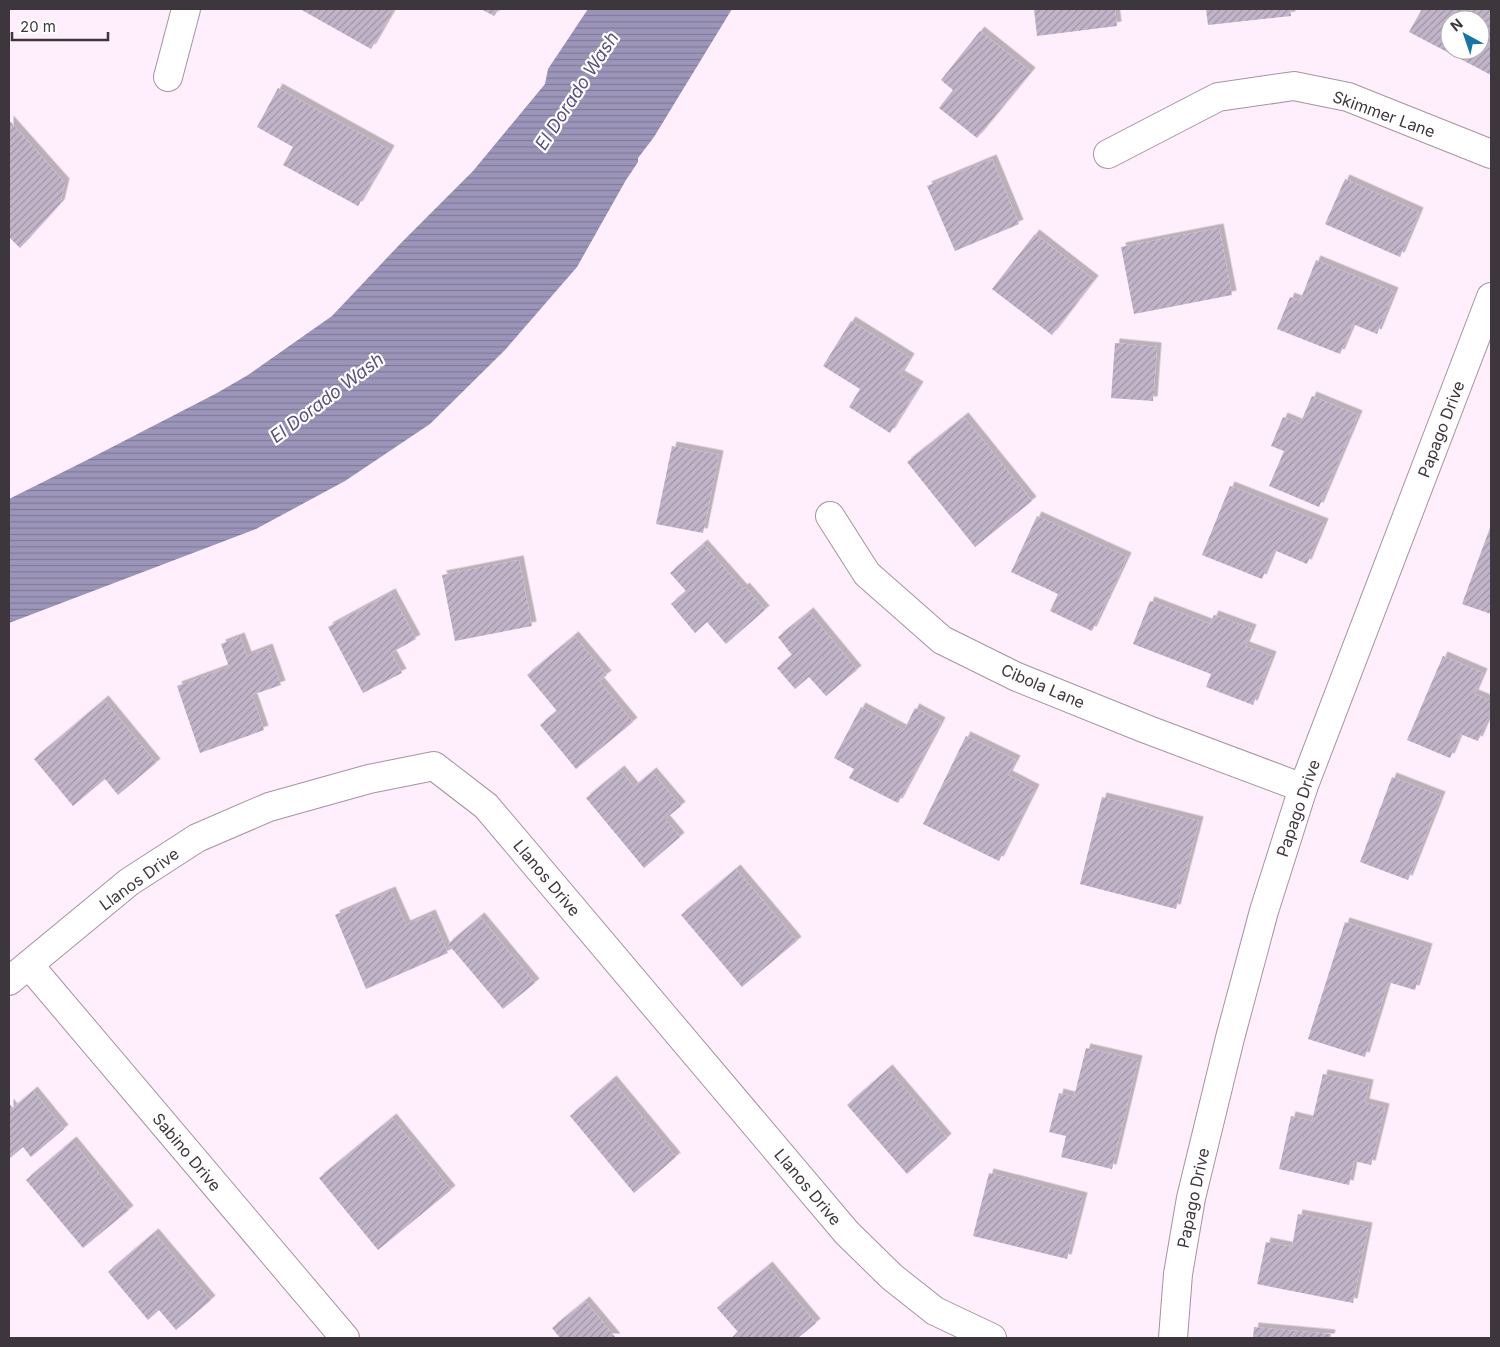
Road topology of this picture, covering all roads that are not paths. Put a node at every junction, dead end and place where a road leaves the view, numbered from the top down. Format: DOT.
graph roads {
  1 [pos="186,9"];
  2 [pos="168,77"];
  3 [pos="1108,154"];
  4 [pos="1491,154"];
  5 [pos="1491,296"];
  6 [pos="830,516"];
  7 [pos="1303,788"];
  8 [pos="19,973"];
  9 [pos="345,1338"];
  10 [pos="992,1338"];
  11 [pos="1173,1338"];
  1 -- 2 [label="street"];
  3 -- 4 [label="street, Skimmer Lane"];
  5 -- 7 [label="street, Papago Drive"];
  6 -- 7 [label="street, Cibola Lane"];
  7 -- 11 [label="street, Papago Drive"];
  8 -- 9 [label="street, Sabino Drive"];
  8 -- 10 [label="street, Llanos Drive"];
}
